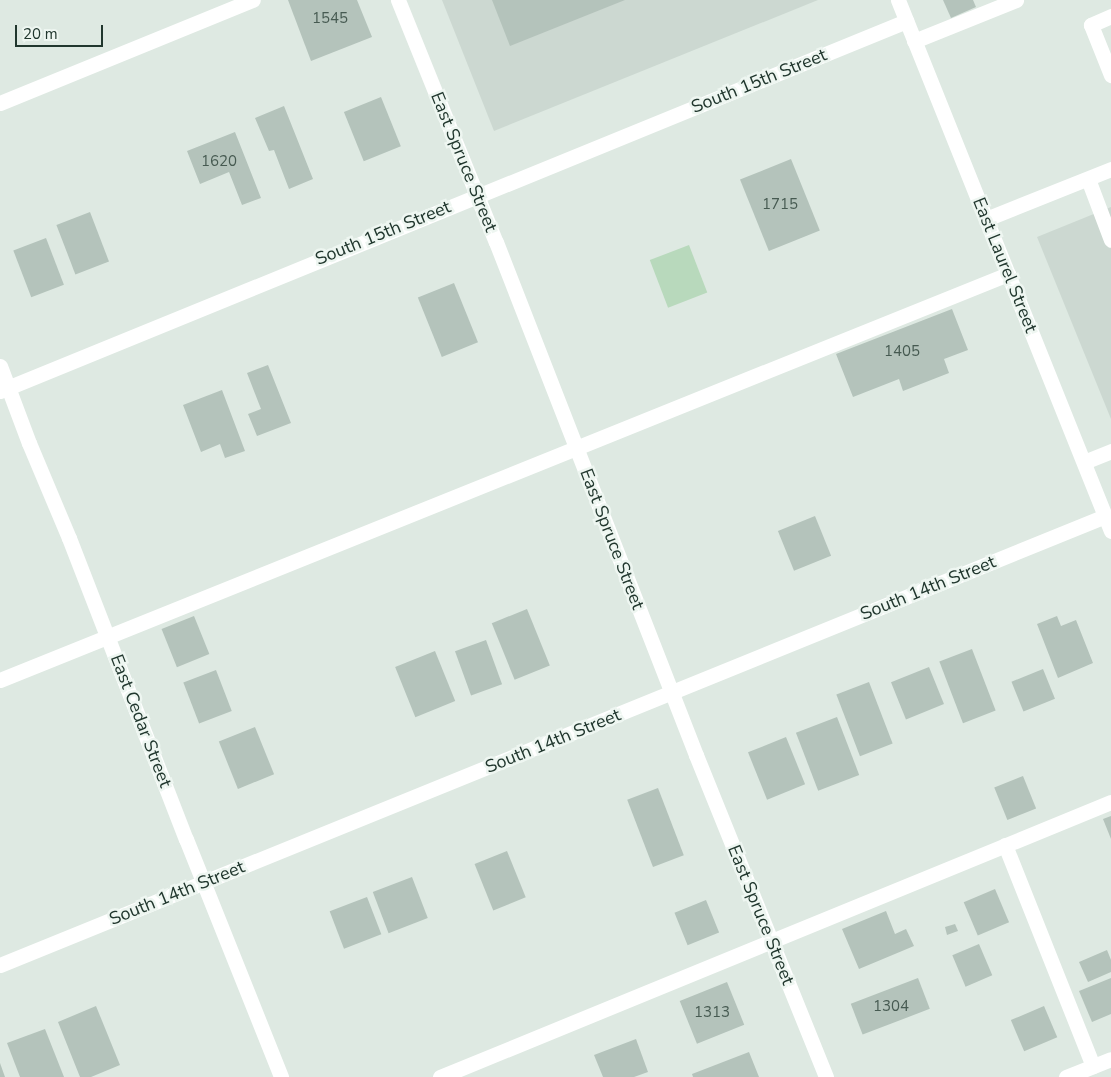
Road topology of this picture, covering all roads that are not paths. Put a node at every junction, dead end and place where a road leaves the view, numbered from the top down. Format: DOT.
graph roads {
  1 [pos="253,0"];
  2 [pos="398,0"];
  3 [pos="898,0"];
  4 [pos="1016,0"];
  5 [pos="1111,16"];
  6 [pos="906,22"];
  7 [pos="914,41"];
  8 [pos="1111,75"];
  9 [pos="0,103"];
  10 [pos="1111,169"];
  11 [pos="1088,179"];
  12 [pos="478,195"];
  13 [pos="986,219"];
  14 [pos="1111,240"];
  15 [pos="1008,274"];
  16 [pos="0,366"];
  17 [pos="4,389"];
  18 [pos="576,446"];
  19 [pos="1111,451"];
  20 [pos="1084,462"];
  21 [pos="1105,516"];
  22 [pos="1111,531"];
  23 [pos="108,635"];
  24 [pos="0,680"];
  25 [pos="672,692"];
  26 [pos="1111,802"];
  27 [pos="1005,845"];
  28 [pos="203,883"];
  29 [pos="772,941"];
  30 [pos="0,965"];
  31 [pos="1111,1059"];
  32 [pos="1093,1066"];
  33 [pos="281,1077"];
  34 [pos="440,1077"];
  35 [pos="826,1077"];
  36 [pos="1066,1077"];
  1 -- 9 [label="street"];
  2 -- 12 [label="street, East Spruce Street"];
  3 -- 6 [label="street, East Laurel Street"];
  4 -- 7 [label="street"];
  5 -- 8 [label="street"];
  6 -- 7 [label="street, East Laurel Street"];
  6 -- 12 [label="street, South 15th Street"];
  7 -- 13 [label="street, East Laurel Street"];
  10 -- 11 [label="street"];
  11 -- 13 [label="street"];
  11 -- 14 [label="street"];
  12 -- 17 [label="street, South 15th Street"];
  12 -- 18 [label="street, East Spruce Street"];
  13 -- 15 [label="street, East Laurel Street"];
  15 -- 18 [label="street"];
  15 -- 20 [label="street, East Laurel Street"];
  16 -- 17 [label="street, East Cedar Street"];
  17 -- 23 [label="street, East Cedar Street"];
  18 -- 23 [label="street"];
  18 -- 25 [label="street, East Spruce Street"];
  19 -- 20 [label="street"];
  20 -- 21 [label="street, East Laurel Street"];
  21 -- 22 [label="street, East Laurel Street"];
  21 -- 25 [label="street, South 14th Street"];
  23 -- 24 [label="street"];
  23 -- 28 [label="street, East Cedar Street"];
  25 -- 28 [label="street, South 14th Street"];
  25 -- 29 [label="street, East Spruce Street"];
  26 -- 27 [label="street"];
  27 -- 29 [label="street"];
  27 -- 32 [label="street"];
  28 -- 30 [label="street, South 14th Street"];
  28 -- 33 [label="street, East Cedar Street"];
  29 -- 34 [label="street"];
  29 -- 35 [label="street, East Spruce Street"];
  31 -- 32 [label="street"];
  32 -- 36 [label="street"];
}
